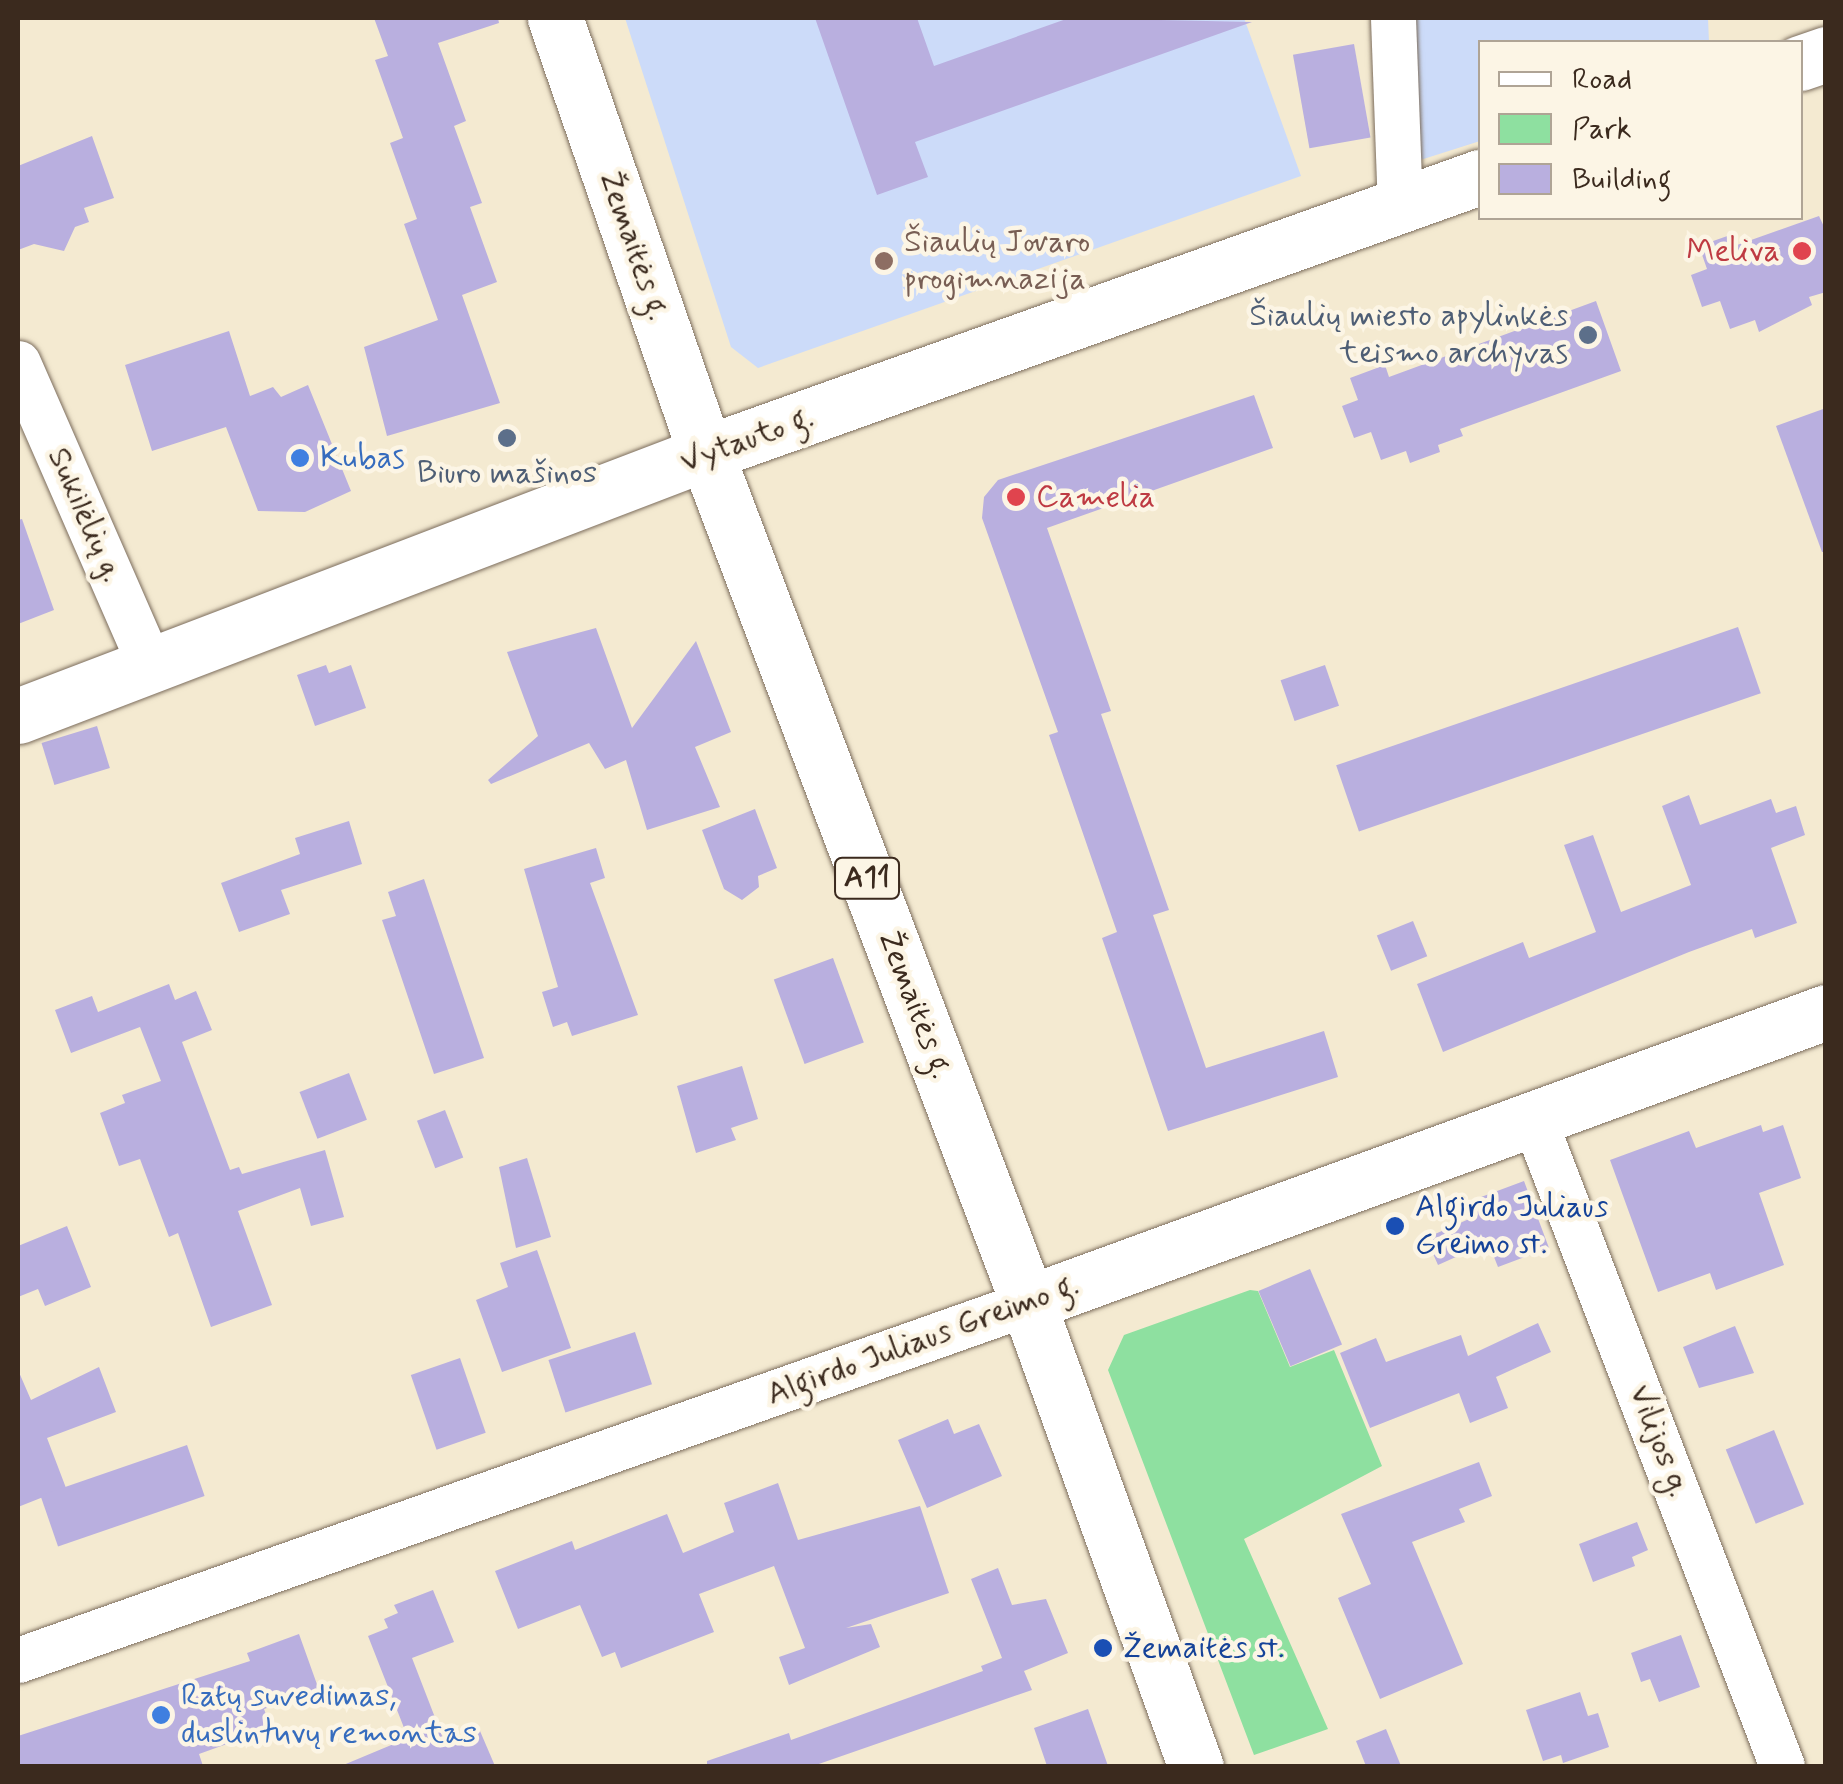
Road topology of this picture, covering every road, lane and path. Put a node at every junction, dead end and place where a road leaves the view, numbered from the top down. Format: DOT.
graph roads {
  1 [pos="555,18"];
  2 [pos="1393,18"];
  3 [pos="1478,178"];
  4 [pos="1400,206"];
  5 [pos="18,362"];
  6 [pos="706,453"];
  7 [pos="152,667"];
  8 [pos="18,716"];
  9 [pos="1826,1012"];
  10 [pos="1533,1117"];
  11 [pos="1028,1303"];
  12 [pos="18,1660"];
  13 [pos="1196,1766"];
  14 [pos="1782,1766"];
  1 -- 6 [label="main road, Žemaitės g. / A11"];
  2 -- 4 [label="street"];
  3 -- 4 [label="main road, Vytauto g."];
  4 -- 6 [label="main road, Vytauto g."];
  5 -- 7 [label="street, Sukilėlių g."];
  6 -- 7 [label="main road, Vytauto g."];
  6 -- 11 [label="main road, Žemaitės g. / A11"];
  7 -- 8 [label="main road, Vytauto g."];
  9 -- 10 [label="main road, Algirdo Juliaus Greimo g."];
  10 -- 11 [label="main road, Algirdo Juliaus Greimo g."];
  10 -- 14 [label="street, Vilijos g."];
  11 -- 12 [label="street, Algirdo Juliaus Greimo g."];
  11 -- 13 [label="main road, Žemaitės g."];
}
